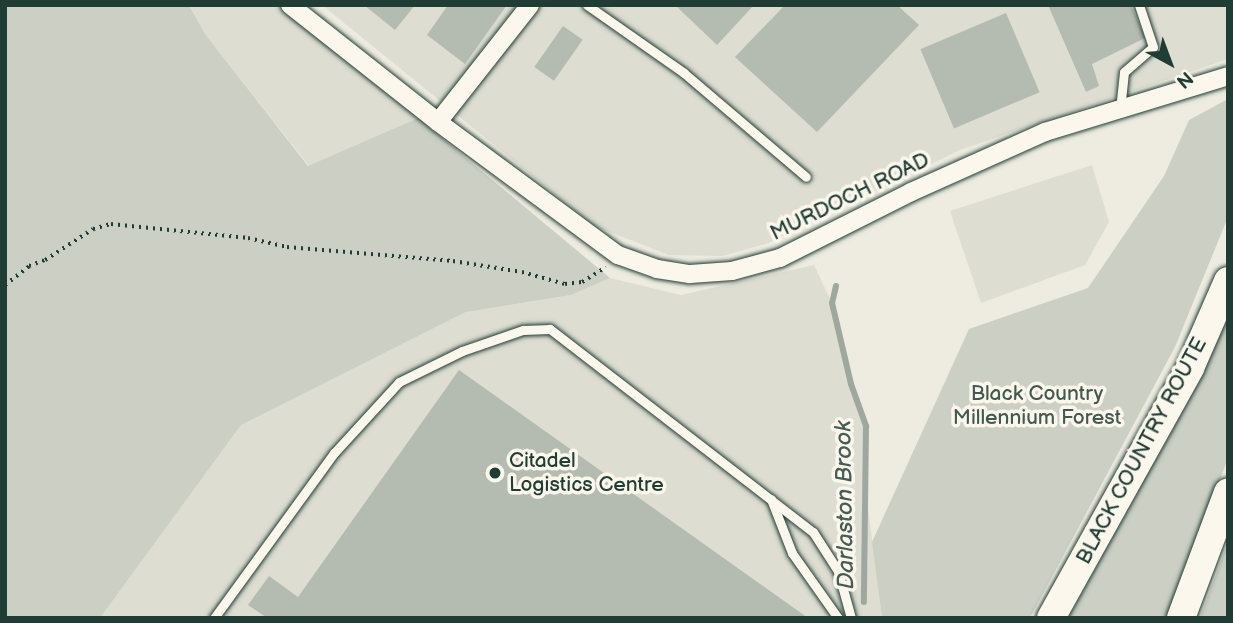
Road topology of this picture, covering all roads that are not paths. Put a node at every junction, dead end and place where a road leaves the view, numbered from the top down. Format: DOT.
graph roads {
  1 [pos="290,5"];
  2 [pos="530,5"];
  3 [pos="1139,5"];
  4 [pos="594,7"];
  5 [pos="1228,76"];
  6 [pos="1120,112"];
  7 [pos="438,122"];
  8 [pos="806,177"];
  9 [pos="1228,281"];
  10 [pos="1228,492"];
  11 [pos="770,497"];
  12 [pos="214,618"];
  13 [pos="838,618"];
  14 [pos="850,618"];
  15 [pos="1051,618"];
  16 [pos="1181,618"];
  1 -- 7 [label="street, MURDOCH ROAD"];
  2 -- 7 [label="street"];
  3 -- 6 [label="lane"];
  4 -- 8 [label="lane"];
  5 -- 6 [label="street, MURDOCH ROAD"];
  6 -- 7 [label="street, MURDOCH ROAD"];
  9 -- 15 [label="highway, BLACK COUNTRY ROUTE"];
  10 -- 16 [label="highway"];
  11 -- 12 [label="lane"];
  11 -- 13 [label="lane"];
  11 -- 14 [label="lane"];
}
